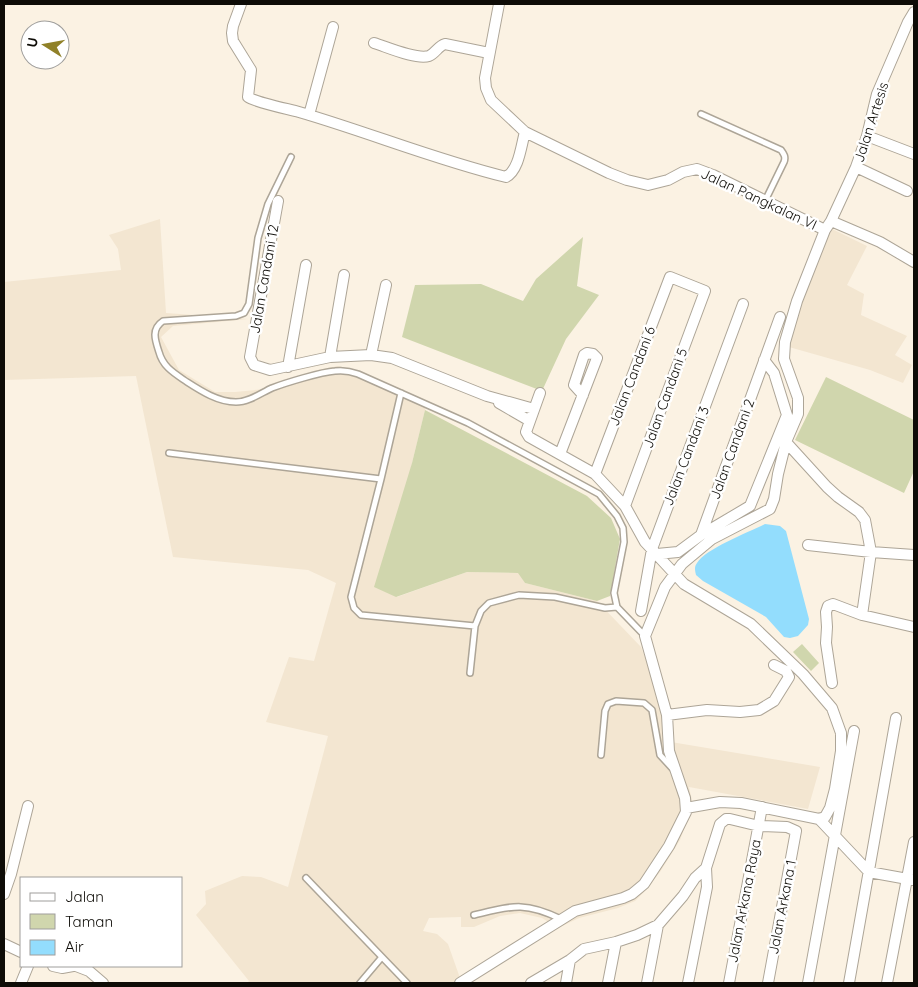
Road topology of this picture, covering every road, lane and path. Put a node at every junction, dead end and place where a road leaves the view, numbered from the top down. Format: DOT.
graph roads {
  1 [pos="241,4"];
  2 [pos="498,4"];
  3 [pos="914,12"];
  4 [pos="333,27"];
  5 [pos="374,42"];
  6 [pos="490,53"];
  7 [pos="701,114"];
  8 [pos="309,115"];
  9 [pos="524,132"];
  10 [pos="868,136"];
  11 [pos="914,154"];
  12 [pos="291,157"];
  13 [pos="856,167"];
  14 [pos="907,191"];
  15 [pos="278,201"];
  16 [pos="766,201"];
  17 [pos="831,221"];
  18 [pos="824,230"];
  19 [pos="914,262"];
  20 [pos="306,265"];
  21 [pos="344,275"];
  22 [pos="386,285"];
  23 [pos="705,290"];
  24 [pos="743,304"];
  25 [pos="780,317"];
  26 [pos="371,355"];
  27 [pos="330,357"];
  28 [pos="764,360"];
  29 [pos="288,367"];
  30 [pos="540,393"];
  31 [pos="401,394"];
  32 [pos="583,395"];
  33 [pos="487,396"];
  34 [pos="534,409"];
  35 [pos="528,427"];
  36 [pos="786,442"];
  37 [pos="169,452"];
  38 [pos="560,454"];
  39 [pos="595,474"];
  40 [pos="381,479"];
  41 [pos="625,506"];
  42 [pos="701,534"];
  43 [pos="808,545"];
  44 [pos="654,552"];
  45 [pos="871,552"];
  46 [pos="914,555"];
  47 [pos="673,574"];
  48 [pos="617,607"];
  49 [pos="640,611"];
  50 [pos="862,615"];
  51 [pos="475,626"];
  52 [pos="914,627"];
  53 [pos="645,636"];
  54 [pos="774,665"];
  55 [pos="470,673"];
  56 [pos="832,683"];
  57 [pos="668,715"];
  58 [pos="896,718"];
  59 [pos="854,731"];
  60 [pos="601,755"];
  61 [pos="679,776"];
  62 [pos="28,806"];
  63 [pos="762,807"];
  64 [pos="686,808"];
  65 [pos="819,819"];
  66 [pos="759,822"];
  67 [pos="835,837"];
  68 [pos="914,842"];
  69 [pos="706,868"];
  70 [pos="869,872"];
  71 [pos="306,878"];
  72 [pos="911,880"];
  73 [pos="4,894"];
  74 [pos="474,915"];
  75 [pos="561,919"];
  76 [pos="658,925"];
  77 [pos="616,942"];
  78 [pos="4,944"];
  79 [pos="20,952"];
  80 [pos="382,957"];
  81 [pos="570,960"];
  82 [pos="28,967"];
  83 [pos="77,967"];
  84 [pos="21,983"];
  85 [pos="103,983"];
  86 [pos="360,983"];
  87 [pos="407,983"];
  88 [pos="460,983"];
  89 [pos="531,983"];
  90 [pos="566,983"];
  91 [pos="608,983"];
  92 [pos="647,983"];
  93 [pos="688,983"];
  94 [pos="729,983"];
  95 [pos="768,983"];
  96 [pos="808,983"];
  97 [pos="849,983"];
  98 [pos="887,983"];
  1 -- 8 [label="street"];
  2 -- 6 [label="street, Jalan Pangkalan VI"];
  3 -- 10 [label="street, Jalan Artesis"];
  4 -- 8 [label="street"];
  5 -- 6 [label="street"];
  6 -- 9 [label="street, Jalan Pangkalan VI"];
  7 -- 16 [label="lane"];
  8 -- 9 [label="street"];
  9 -- 16 [label="street, Jalan Pangkalan VI"];
  10 -- 11 [label="street"];
  10 -- 13 [label="street, Jalan Artesis"];
  12 -- 31 [label="lane"];
  13 -- 14 [label="street"];
  13 -- 17 [label="street, Jalan Artesis"];
  15 -- 29 [label="street, Jalan Candani 12"];
  16 -- 18 [label="street, Jalan Pangkalan VI"];
  17 -- 18 [label="street, Jalan Artesis"];
  17 -- 19 [label="street"];
  18 -- 36 [label="street, Jalan Pangkalan VI"];
  20 -- 29 [label="street"];
  21 -- 27 [label="street"];
  22 -- 26 [label="street"];
  23 -- 39 [label="street, Jalan Candani 6"];
  23 -- 41 [label="street, Jalan Candani 5"];
  24 -- 44 [label="street, Jalan Candani 3"];
  25 -- 28 [label="street, Jalan Candani 2"];
  26 -- 27 [label="street"];
  26 -- 33 [label="street"];
  27 -- 29 [label="street"];
  28 -- 42 [label="street, Jalan Candani 2"];
  28 -- 42 [label="street"];
  30 -- 34 [label="street"];
  31 -- 40 [label="lane"];
  31 -- 48 [label="lane"];
  32 -- 38 [label="street"];
  33 -- 34 [label="street"];
  33 -- 35 [label="street"];
  34 -- 35 [label="street"];
  35 -- 38 [label="street"];
  36 -- 45 [label="street"];
  36 -- 47 [label="street, Jalan Pangkalan VI"];
  37 -- 40 [label="lane"];
  38 -- 39 [label="street"];
  39 -- 41 [label="street"];
  40 -- 51 [label="lane"];
  41 -- 44 [label="street"];
  42 -- 44 [label="street"];
  43 -- 45 [label="street"];
  44 -- 47 [label="street"];
  44 -- 49 [label="street, Jalan Candani 3"];
  45 -- 46 [label="street"];
  45 -- 50 [label="street"];
  47 -- 53 [label="street, Jalan Pangkalan VI"];
  47 -- 65 [label="street"];
  48 -- 51 [label="lane"];
  48 -- 53 [label="lane"];
  50 -- 52 [label="street"];
  50 -- 56 [label="street"];
  51 -- 55 [label="lane"];
  53 -- 57 [label="street"];
  54 -- 57 [label="street"];
  57 -- 61 [label="street"];
  58 -- 70 [label="street"];
  59 -- 67 [label="street"];
  60 -- 61 [label="lane"];
  61 -- 64 [label="street"];
  62 -- 73 [label="street"];
  63 -- 64 [label="street"];
  63 -- 65 [label="street"];
  63 -- 66 [label="street, Jalan Arkana Raya"];
  64 -- 75 [label="street"];
  65 -- 67 [label="street"];
  66 -- 69 [label="street"];
  66 -- 94 [label="street, Jalan Arkana Raya"];
  66 -- 95 [label="street, Jalan Arkana 1"];
  67 -- 70 [label="street"];
  67 -- 96 [label="street"];
  68 -- 72 [label="street"];
  69 -- 76 [label="street"];
  69 -- 93 [label="street"];
  70 -- 72 [label="street"];
  70 -- 97 [label="street"];
  71 -- 80 [label="lane"];
  72 -- 98 [label="street"];
  74 -- 75 [label="lane"];
  75 -- 88 [label="street"];
  76 -- 77 [label="street"];
  76 -- 92 [label="street"];
  77 -- 81 [label="street"];
  77 -- 91 [label="street"];
  78 -- 79 [label="street"];
  80 -- 86 [label="lane"];
  80 -- 87 [label="lane"];
  81 -- 89 [label="street"];
  81 -- 90 [label="street"];
  82 -- 84 [label="street"];
  83 -- 85 [label="street"];
}
